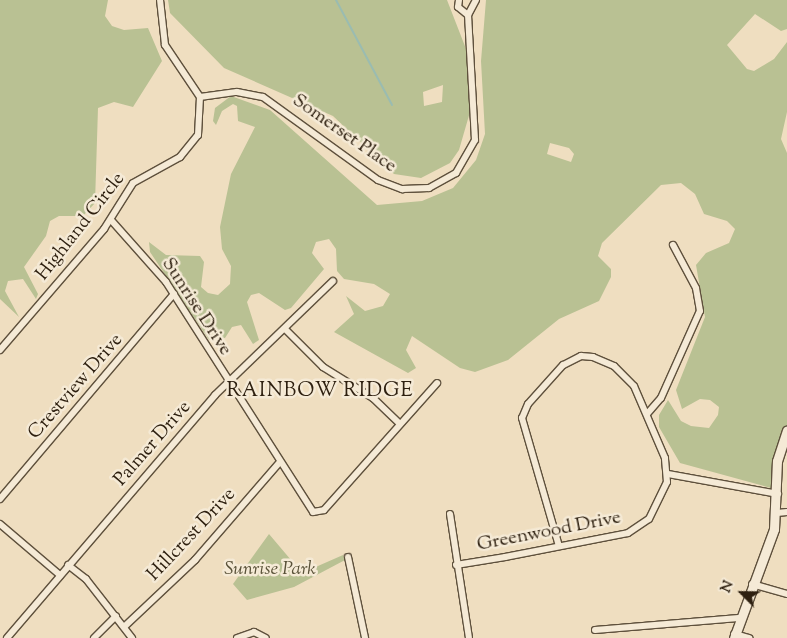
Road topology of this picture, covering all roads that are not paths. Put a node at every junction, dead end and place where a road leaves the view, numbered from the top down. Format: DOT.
graph roads {
  1 [pos="160,0"];
  2 [pos="459,0"];
  3 [pos="476,0"];
  4 [pos="468,15"];
  5 [pos="200,97"];
  6 [pos="111,220"];
  7 [pos="673,245"];
  8 [pos="333,281"];
  9 [pos="174,294"];
  10 [pos="285,329"];
  11 [pos="0,350"];
  12 [pos="228,381"];
  13 [pos="437,383"];
  14 [pos="647,414"];
  15 [pos="400,424"];
  16 [pos="787,431"];
  17 [pos="785,441"];
  18 [pos="280,462"];
  19 [pos="668,474"];
  20 [pos="778,494"];
  21 [pos="0,499"];
  22 [pos="777,512"];
  23 [pos="787,512"];
  24 [pos="450,514"];
  25 [pos="0,524"];
  26 [pos="559,546"];
  27 [pos="348,557"];
  28 [pos="456,564"];
  29 [pos="68,565"];
  30 [pos="60,575"];
  31 [pos="752,584"];
  32 [pos="787,594"];
  33 [pos="116,616"];
  34 [pos="738,618"];
  35 [pos="124,626"];
  36 [pos="595,630"];
  37 [pos="734,636"];
  38 [pos="7,638"];
  39 [pos="94,638"];
  40 [pos="132,638"];
  41 [pos="237,638"];
  42 [pos="266,638"];
  43 [pos="365,638"];
  44 [pos="469,638"];
  45 [pos="749,638"];
  1 -- 5 [label="street"];
  2 -- 4 [label="street, Somerset Place"];
  3 -- 4 [label="street"];
  4 -- 5 [label="street, Somerset Place"];
  5 -- 6 [label="street, Highland Circle"];
  6 -- 9 [label="street, Sunrise Drive"];
  6 -- 11 [label="street, Highland Circle"];
  7 -- 14 [label="street"];
  8 -- 10 [label="street, Palmer Drive"];
  9 -- 12 [label="street, Sunrise Drive"];
  9 -- 21 [label="street, Crestview Drive"];
  10 -- 12 [label="street, Palmer Drive"];
  10 -- 15 [label="street"];
  12 -- 18 [label="street, Sunrise Drive"];
  12 -- 29 [label="street, Palmer Drive"];
  13 -- 15 [label="street"];
  14 -- 19 [label="street"];
  14 -- 26 [label="street"];
  15 -- 18 [label="street, Sunrise Drive"];
  16 -- 17 [label="street"];
  17 -- 20 [label="street"];
  18 -- 35 [label="street, Hillcrest Drive"];
  19 -- 20 [label="street"];
  19 -- 26 [label="street, Greenwood Drive"];
  20 -- 22 [label="street"];
  22 -- 23 [label="street"];
  22 -- 31 [label="street"];
  24 -- 28 [label="street"];
  25 -- 30 [label="street"];
  26 -- 28 [label="street, Greenwood Drive"];
  27 -- 43 [label="street"];
  28 -- 44 [label="street"];
  29 -- 30 [label="street, Palmer Drive"];
  29 -- 33 [label="street"];
  30 -- 38 [label="street, Palmer Drive"];
  31 -- 32 [label="street"];
  31 -- 34 [label="street"];
  33 -- 35 [label="street"];
  33 -- 39 [label="street"];
  34 -- 36 [label="street"];
  34 -- 37 [label="street"];
  35 -- 40 [label="street"];
  37 -- 45 [label="street"];
  41 -- 42 [label="street"];
}
